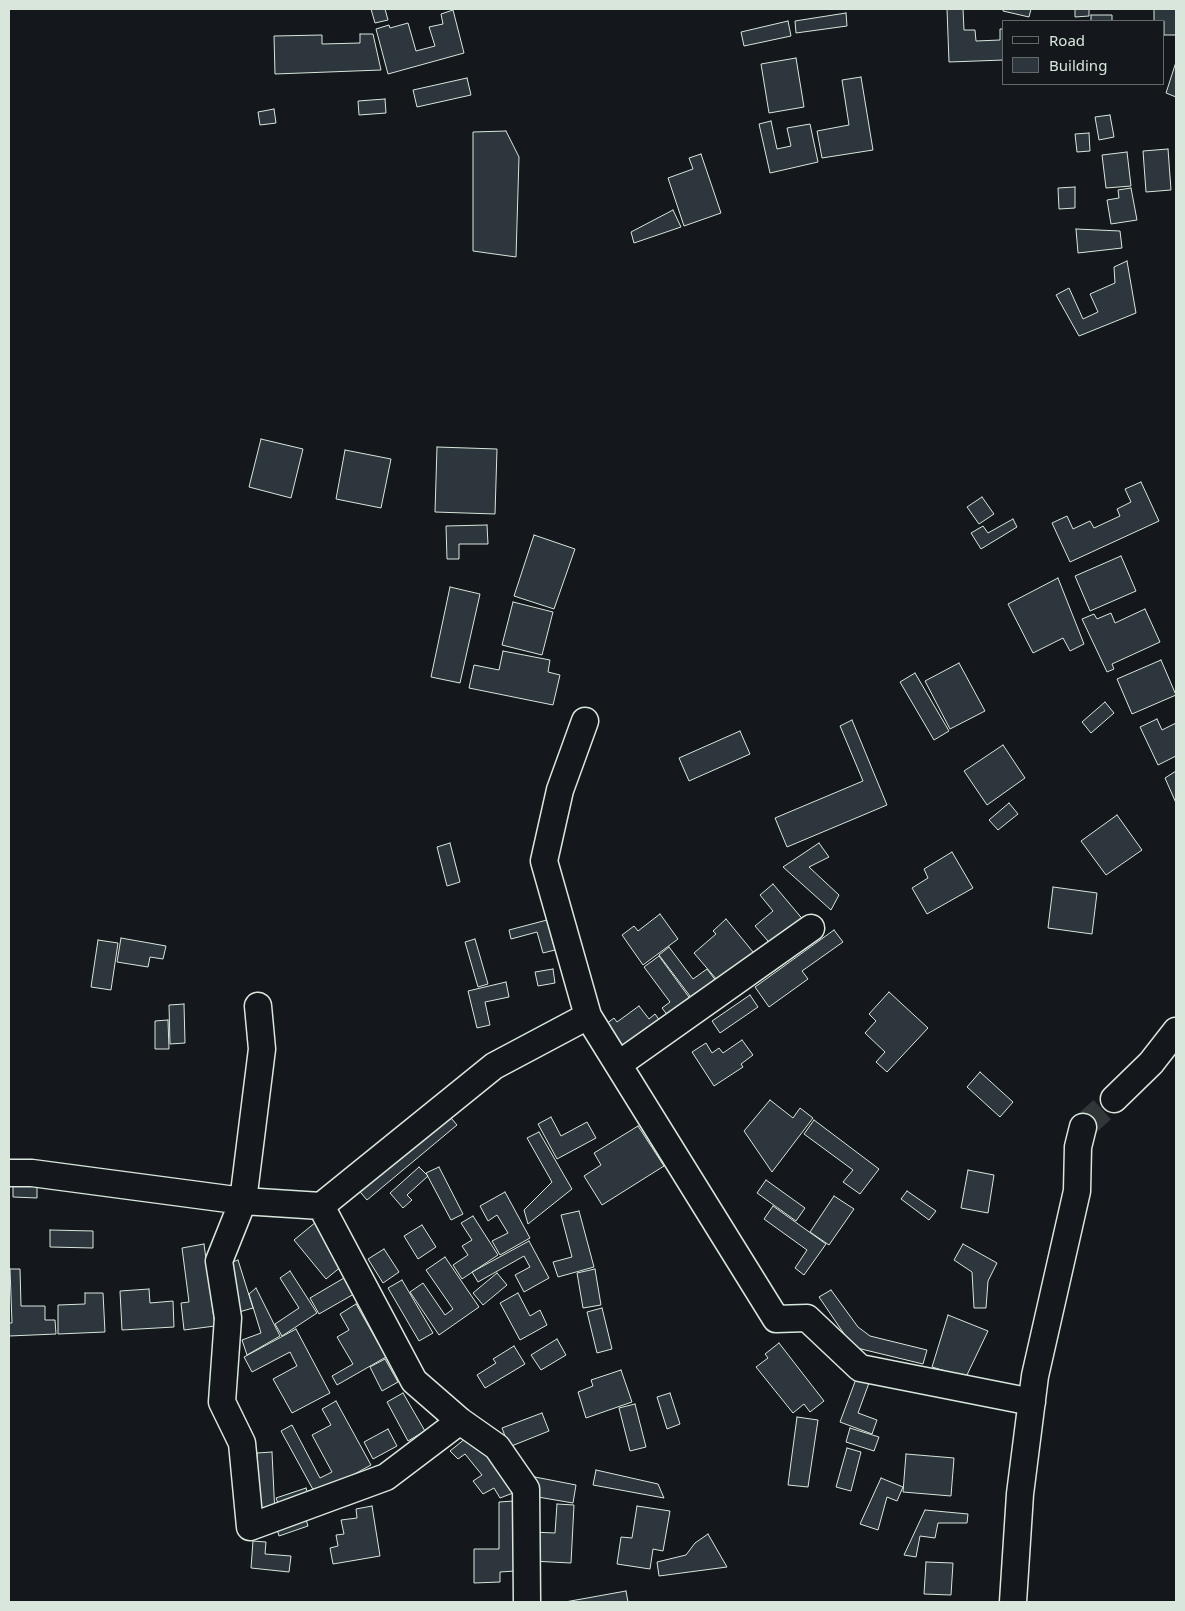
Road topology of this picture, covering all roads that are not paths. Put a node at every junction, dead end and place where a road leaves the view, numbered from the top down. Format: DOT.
graph roads {
  1 [pos="585,721"];
  2 [pos="811,928"];
  3 [pos="258,1006"];
  4 [pos="588,1016"];
  5 [pos="1176,1031"];
  6 [pos="619,1064"];
  7 [pos="1114,1099"];
  8 [pos="1083,1127"];
  9 [pos="9,1173"];
  10 [pos="243,1201"];
  11 [pos="321,1206"];
  12 [pos="1032,1402"];
  13 [pos="460,1420"];
  14 [pos="527,1602"];
  15 [pos="1013,1602"];
  1 -- 4 [label="street"];
  2 -- 6 [label="street"];
  3 -- 10 [label="street"];
  4 -- 6 [label="street"];
  4 -- 11 [label="street"];
  5 -- 7 [label="street"];
  6 -- 12 [label="street"];
  8 -- 12 [label="street"];
  9 -- 10 [label="street"];
  10 -- 11 [label="street"];
  10 -- 13 [label="street"];
  11 -- 13 [label="street"];
  12 -- 15 [label="street"];
  13 -- 14 [label="street"];
}
